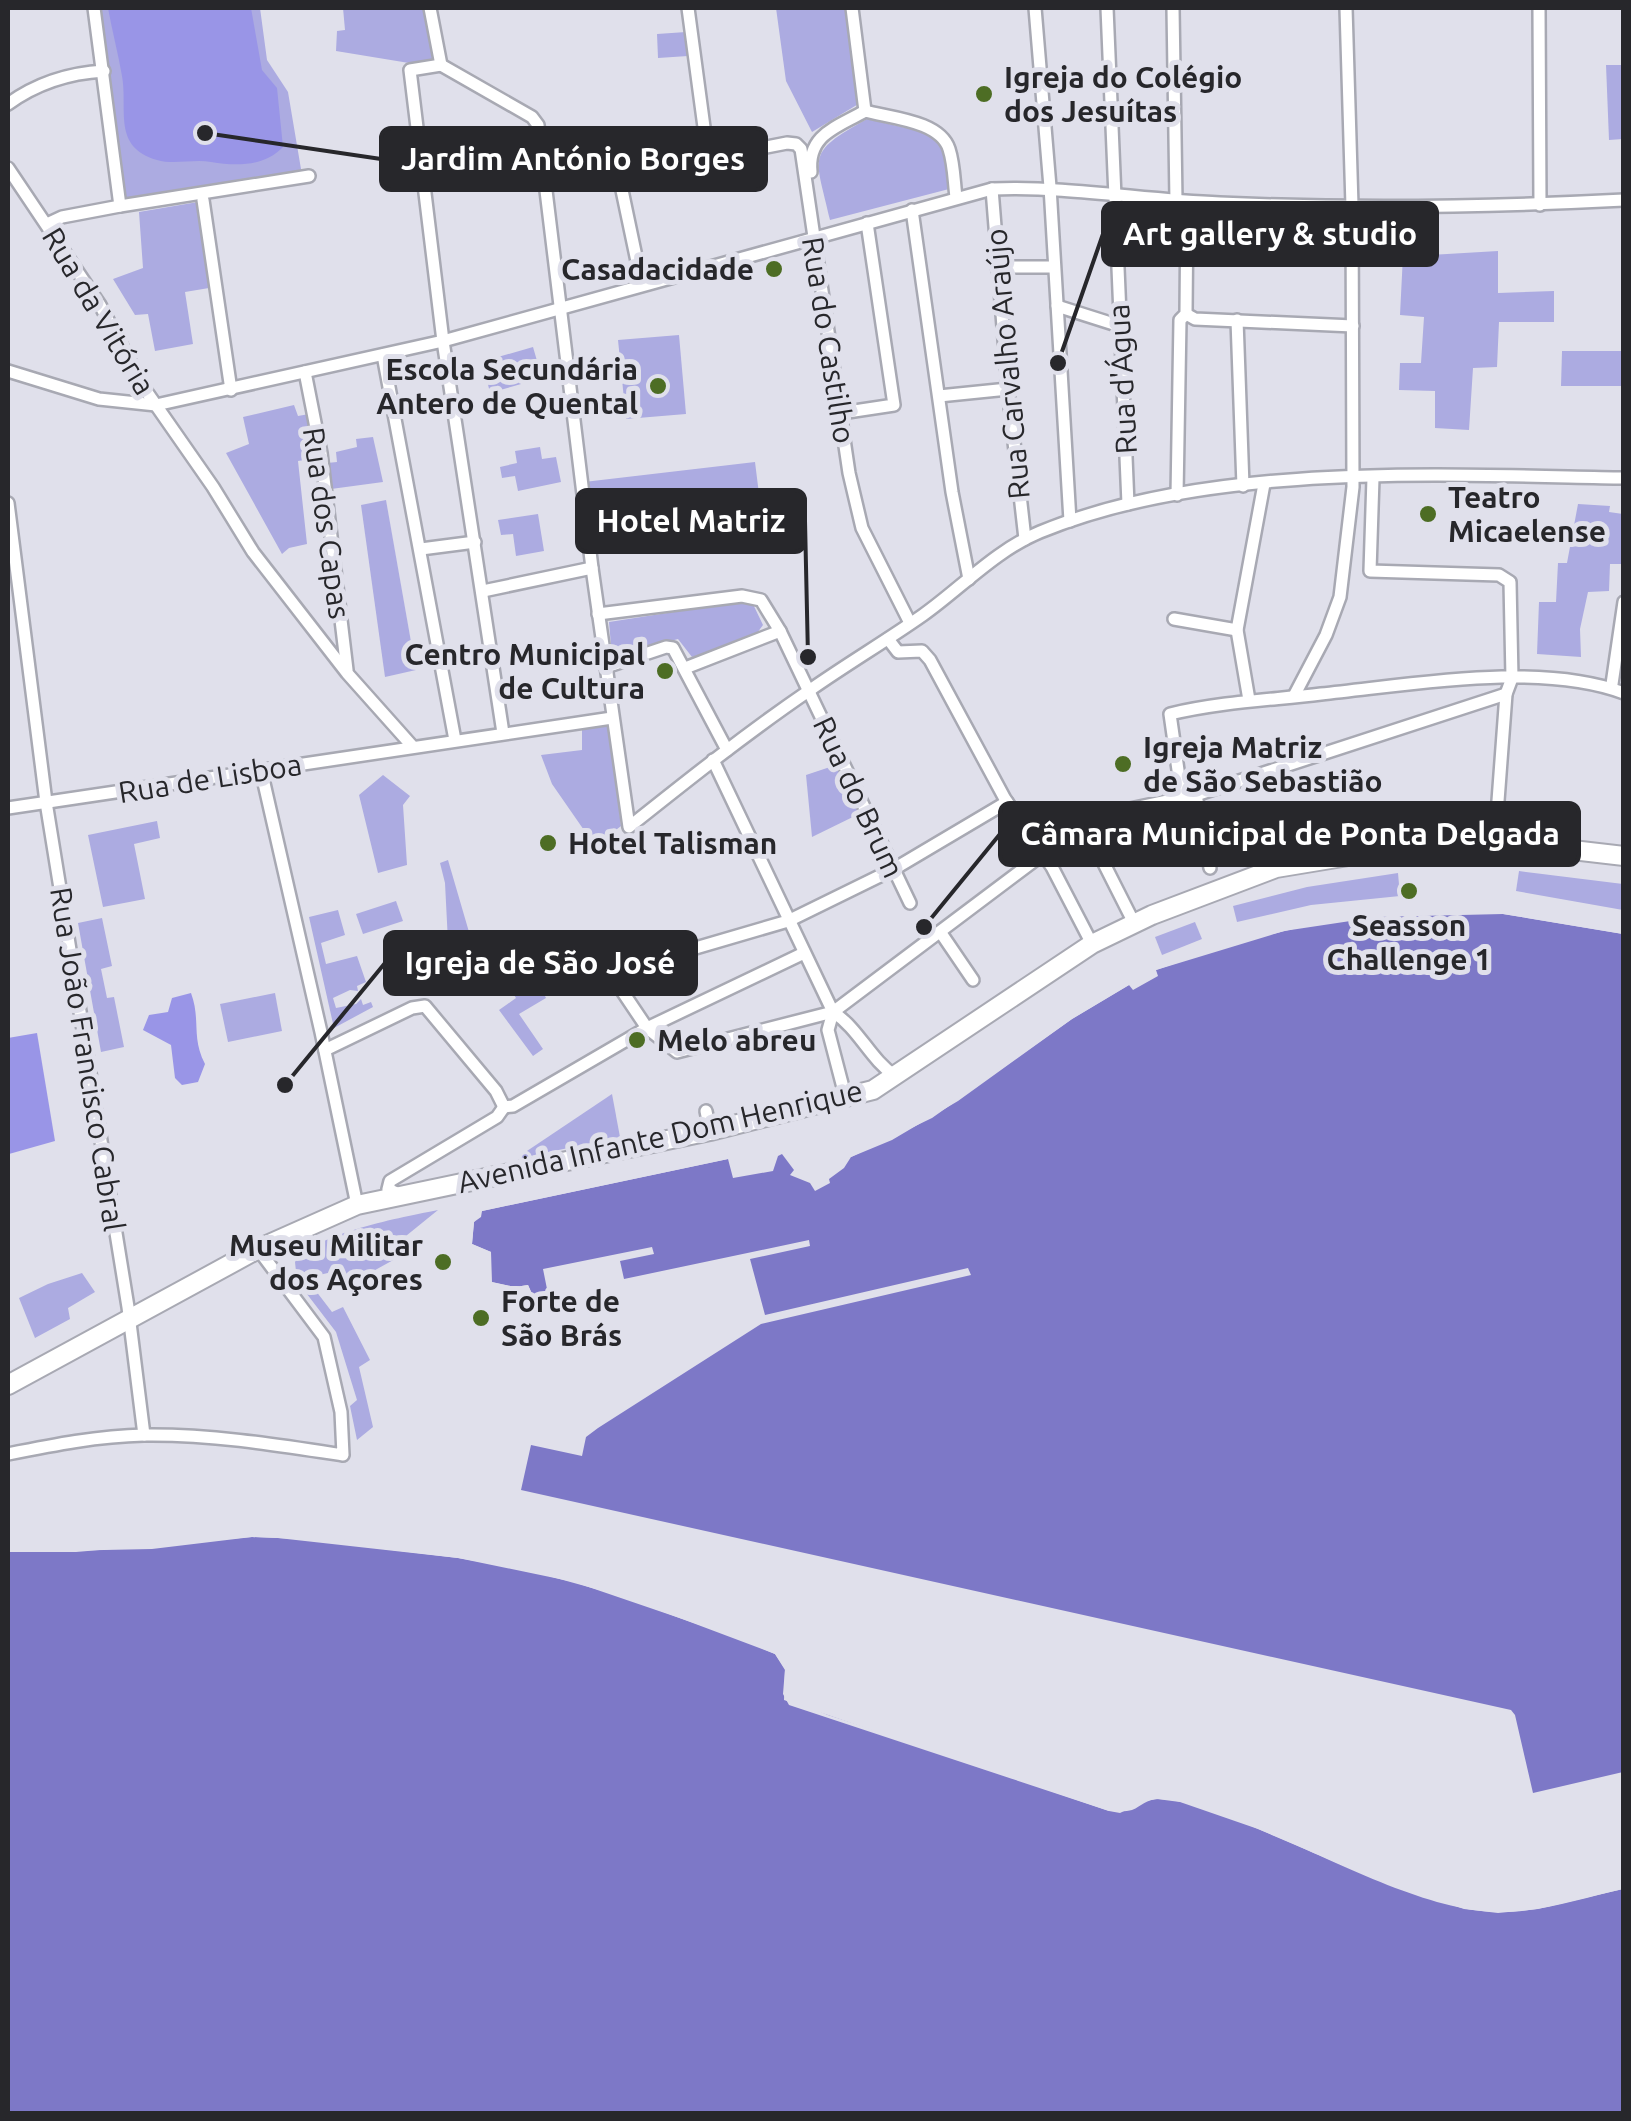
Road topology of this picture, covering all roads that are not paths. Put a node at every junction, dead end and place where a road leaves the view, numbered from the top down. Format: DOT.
graph roads {
  1 [pos="94,8"];
  2 [pos="430,8"];
  3 [pos="688,8"];
  4 [pos="852,8"];
  5 [pos="1034,8"];
  6 [pos="1107,8"];
  7 [pos="1172,8"];
  8 [pos="1346,8"];
  9 [pos="1539,8"];
  10 [pos="441,65"];
  11 [pos="104,71"];
  12 [pos="8,104"];
  13 [pos="866,111"];
  14 [pos="615,156"];
  15 [pos="8,168"];
  16 [pos="309,176"];
  17 [pos="1050,187"];
  18 [pos="992,189"];
  19 [pos="1114,193"];
  20 [pos="956,197"];
  21 [pos="203,200"];
  22 [pos="1624,200"];
  23 [pos="1182,201"];
  24 [pos="1540,205"];
  25 [pos="120,206"];
  26 [pos="1352,206"];
  27 [pos="912,210"];
  28 [pos="867,223"];
  29 [pos="47,224"];
  30 [pos="817,237"];
  31 [pos="997,267"];
  32 [pos="1054,267"];
  33 [pos="642,285"];
  34 [pos="1056,306"];
  35 [pos="559,308"];
  36 [pos="1186,314"];
  37 [pos="1237,320"];
  38 [pos="1120,326"];
  39 [pos="1352,326"];
  40 [pos="444,341"];
  41 [pos="383,356"];
  42 [pos="8,371"];
  43 [pos="305,372"];
  44 [pos="1008,388"];
  45 [pos="232,390"];
  46 [pos="939,396"];
  47 [pos="156,405"];
  48 [pos="841,413"];
  49 [pos="1354,478"];
  50 [pos="1372,478"];
  51 [pos="1624,478"];
  52 [pos="1264,484"];
  53 [pos="1242,486"];
  54 [pos="1176,495"];
  55 [pos="8,504"];
  56 [pos="1128,504"];
  57 [pos="1070,521"];
  58 [pos="1024,539"];
  59 [pos="475,542"];
  60 [pos="421,549"];
  61 [pos="592,568"];
  62 [pos="970,580"];
  63 [pos="482,591"];
  64 [pos="1624,602"];
  65 [pos="598,614"];
  66 [pos="1174,619"];
  67 [pos="910,623"];
  68 [pos="1237,630"];
  69 [pos="780,631"];
  70 [pos="888,639"];
  71 [pos="606,667"];
  72 [pos="685,668"];
  73 [pos="347,674"];
  74 [pos="1512,678"];
  75 [pos="1613,684"];
  76 [pos="809,691"];
  77 [pos="1624,693"];
  78 [pos="1506,694"];
  79 [pos="1290,697"];
  80 [pos="1249,700"];
  81 [pos="612,718"];
  82 [pos="503,733"];
  83 [pos="456,740"];
  84 [pos="412,748"];
  85 [pos="727,750"];
  86 [pos="713,760"];
  87 [pos="261,770"];
  88 [pos="1196,795"];
  89 [pos="1182,798"];
  90 [pos="46,802"];
  91 [pos="1007,802"];
  92 [pos="8,808"];
  93 [pos="1083,823"];
  94 [pos="1495,841"];
  95 [pos="1034,842"];
  96 [pos="1043,854"];
  97 [pos="1624,856"];
  98 [pos="894,868"];
  99 [pos="1210,868"];
  100 [pos="910,903"];
  101 [pos="788,920"];
  102 [pos="1134,923"];
  103 [pos="941,933"];
  104 [pos="1092,944"];
  105 [pos="804,954"];
  106 [pos="974,980"];
  107 [pos="833,1012"];
  108 [pos="647,1028"];
  109 [pos="326,1050"];
  110 [pos="894,1076"];
  111 [pos="846,1099"];
  112 [pos="504,1107"];
  113 [pos="706,1111"];
  114 [pos="710,1132"];
  115 [pos="399,1194"];
  116 [pos="356,1204"];
  117 [pos="258,1249"];
  118 [pos="130,1317"];
  119 [pos="8,1385"];
  120 [pos="144,1435"];
  121 [pos="8,1454"];
  1 -- 11 [label="street"];
  2 -- 10 [label="street"];
  3 -- 30 [label="street, Rua do Castilho"];
  4 -- 13 [label="street"];
  5 -- 17 [label="street"];
  6 -- 19 [label="street, Rua d'Água"];
  7 -- 23 [label="street"];
  8 -- 26 [label="street"];
  9 -- 24 [label="street"];
  10 -- 35 [label="street"];
  10 -- 40 [label="street"];
  11 -- 12 [label="street"];
  11 -- 25 [label="street"];
  13 -- 20 [label="street"];
  13 -- 30 [label="street"];
  14 -- 33 [label="street"];
  15 -- 29 [label="street, Rua da Vitória"];
  16 -- 25 [label="street"];
  17 -- 18 [label="street"];
  17 -- 19 [label="street"];
  17 -- 32 [label="street"];
  18 -- 20 [label="street"];
  18 -- 31 [label="street, Rua Carvalho Araújo"];
  19 -- 23 [label="street"];
  19 -- 38 [label="street, Rua d'Água"];
  20 -- 27 [label="street"];
  21 -- 45 [label="street"];
  22 -- 24 [label="street"];
  23 -- 26 [label="street"];
  23 -- 36 [label="street"];
  24 -- 26 [label="street"];
  25 -- 29 [label="street"];
  26 -- 39 [label="street"];
  27 -- 28 [label="street"];
  27 -- 46 [label="street"];
  28 -- 30 [label="street"];
  28 -- 48 [label="street"];
  29 -- 47 [label="street, Rua da Vitória"];
  30 -- 33 [label="street"];
  30 -- 48 [label="street, Rua do Castilho"];
  31 -- 32 [label="street"];
  31 -- 44 [label="street, Rua Carvalho Araújo"];
  32 -- 34 [label="street"];
  33 -- 35 [label="street"];
  34 -- 38 [label="street"];
  34 -- 57 [label="street"];
  35 -- 40 [label="street"];
  35 -- 61 [label="street"];
  36 -- 37 [label="street"];
  36 -- 54 [label="street"];
  37 -- 39 [label="street"];
  37 -- 53 [label="street"];
  38 -- 56 [label="street, Rua d'Água"];
  39 -- 49 [label="street"];
  40 -- 41 [label="street"];
  40 -- 59 [label="street"];
  41 -- 43 [label="street"];
  41 -- 60 [label="street"];
  42 -- 47 [label="street"];
  43 -- 45 [label="street"];
  43 -- 73 [label="street, Rua dos Capas"];
  44 -- 46 [label="street"];
  44 -- 58 [label="street, Rua Carvalho Araújo"];
  45 -- 47 [label="street"];
  46 -- 62 [label="street"];
  47 -- 73 [label="street, Rua da Vitória"];
  48 -- 67 [label="street, Rua do Castilho"];
  49 -- 50 [label="street"];
  49 -- 52 [label="street"];
  49 -- 79 [label="street"];
  50 -- 51 [label="street"];
  50 -- 74 [label="street"];
  52 -- 53 [label="street"];
  52 -- 68 [label="street"];
  53 -- 54 [label="street"];
  54 -- 56 [label="street"];
  55 -- 90 [label="street, Rua João Francisco Cabral"];
  56 -- 57 [label="street"];
  57 -- 58 [label="street"];
  58 -- 62 [label="street"];
  59 -- 60 [label="street"];
  59 -- 63 [label="street"];
  60 -- 83 [label="street"];
  61 -- 63 [label="street"];
  61 -- 65 [label="street"];
  62 -- 67 [label="street"];
  63 -- 82 [label="street"];
  64 -- 75 [label="street"];
  65 -- 69 [label="street, Rua do Brum"];
  65 -- 71 [label="street"];
  66 -- 68 [label="street"];
  67 -- 70 [label="street"];
  68 -- 80 [label="street"];
  69 -- 72 [label="street"];
  69 -- 76 [label="street, Rua do Brum"];
  70 -- 76 [label="street"];
  70 -- 91 [label="street"];
  71 -- 72 [label="street"];
  71 -- 81 [label="street"];
  72 -- 85 [label="street"];
  73 -- 84 [label="street, Rua da Vitória"];
  74 -- 75 [label="street"];
  74 -- 78 [label="street"];
  74 -- 79 [label="street"];
  75 -- 77 [label="street"];
  76 -- 85 [label="street"];
  76 -- 98 [label="street, Rua do Brum"];
  78 -- 88 [label="street"];
  78 -- 94 [label="street"];
  79 -- 80 [label="street"];
  80 -- 89 [label="street"];
  81 -- 82 [label="street, Rua de Lisboa"];
  81 -- 86 [label="street"];
  82 -- 83 [label="street, Rua de Lisboa"];
  83 -- 84 [label="street, Rua de Lisboa"];
  84 -- 87 [label="street, Rua de Lisboa"];
  85 -- 86 [label="street"];
  86 -- 101 [label="street"];
  87 -- 90 [label="street, Rua de Lisboa"];
  87 -- 109 [label="street"];
  88 -- 89 [label="street"];
  88 -- 99 [label="street"];
  89 -- 93 [label="street"];
  90 -- 92 [label="street, Rua de Lisboa"];
  90 -- 118 [label="street, Rua João Francisco Cabral"];
  91 -- 95 [label="street"];
  91 -- 98 [label="street"];
  93 -- 95 [label="street"];
  93 -- 96 [label="street"];
  93 -- 102 [label="street"];
  94 -- 97 [label="main road, Avenida Infante Dom Henrique"];
  94 -- 102 [label="main road, Avenida Infante Dom Henrique"];
  95 -- 96 [label="street"];
  96 -- 103 [label="street"];
  96 -- 104 [label="street"];
  98 -- 100 [label="street, Rua do Brum"];
  98 -- 101 [label="street"];
  101 -- 105 [label="street"];
  101 -- 108 [label="street"];
  102 -- 104 [label="main road, Avenida Infante Dom Henrique"];
  103 -- 106 [label="street"];
  103 -- 107 [label="street"];
  104 -- 110 [label="main road, Avenida Infante Dom Henrique"];
  105 -- 107 [label="street"];
  105 -- 108 [label="street"];
  107 -- 108 [label="street"];
  107 -- 110 [label="street"];
  107 -- 111 [label="street"];
  108 -- 112 [label="street"];
  109 -- 112 [label="street"];
  109 -- 116 [label="street"];
  110 -- 111 [label="main road, Avenida Infante Dom Henrique"];
  111 -- 114 [label="main road, Avenida Infante Dom Henrique"];
  112 -- 115 [label="street"];
  113 -- 114 [label="street"];
  114 -- 115 [label="main road, Avenida Infante Dom Henrique"];
  115 -- 116 [label="main road, Avenida Infante Dom Henrique"];
  116 -- 117 [label="main road, Avenida Infante Dom Henrique"];
  117 -- 118 [label="main road, Avenida Infante Dom Henrique"];
  117 -- 120 [label="street"];
  118 -- 119 [label="main road, Avenida Infante Dom Henrique"];
  118 -- 120 [label="street, Rua João Francisco Cabral"];
  120 -- 121 [label="street"];
}
